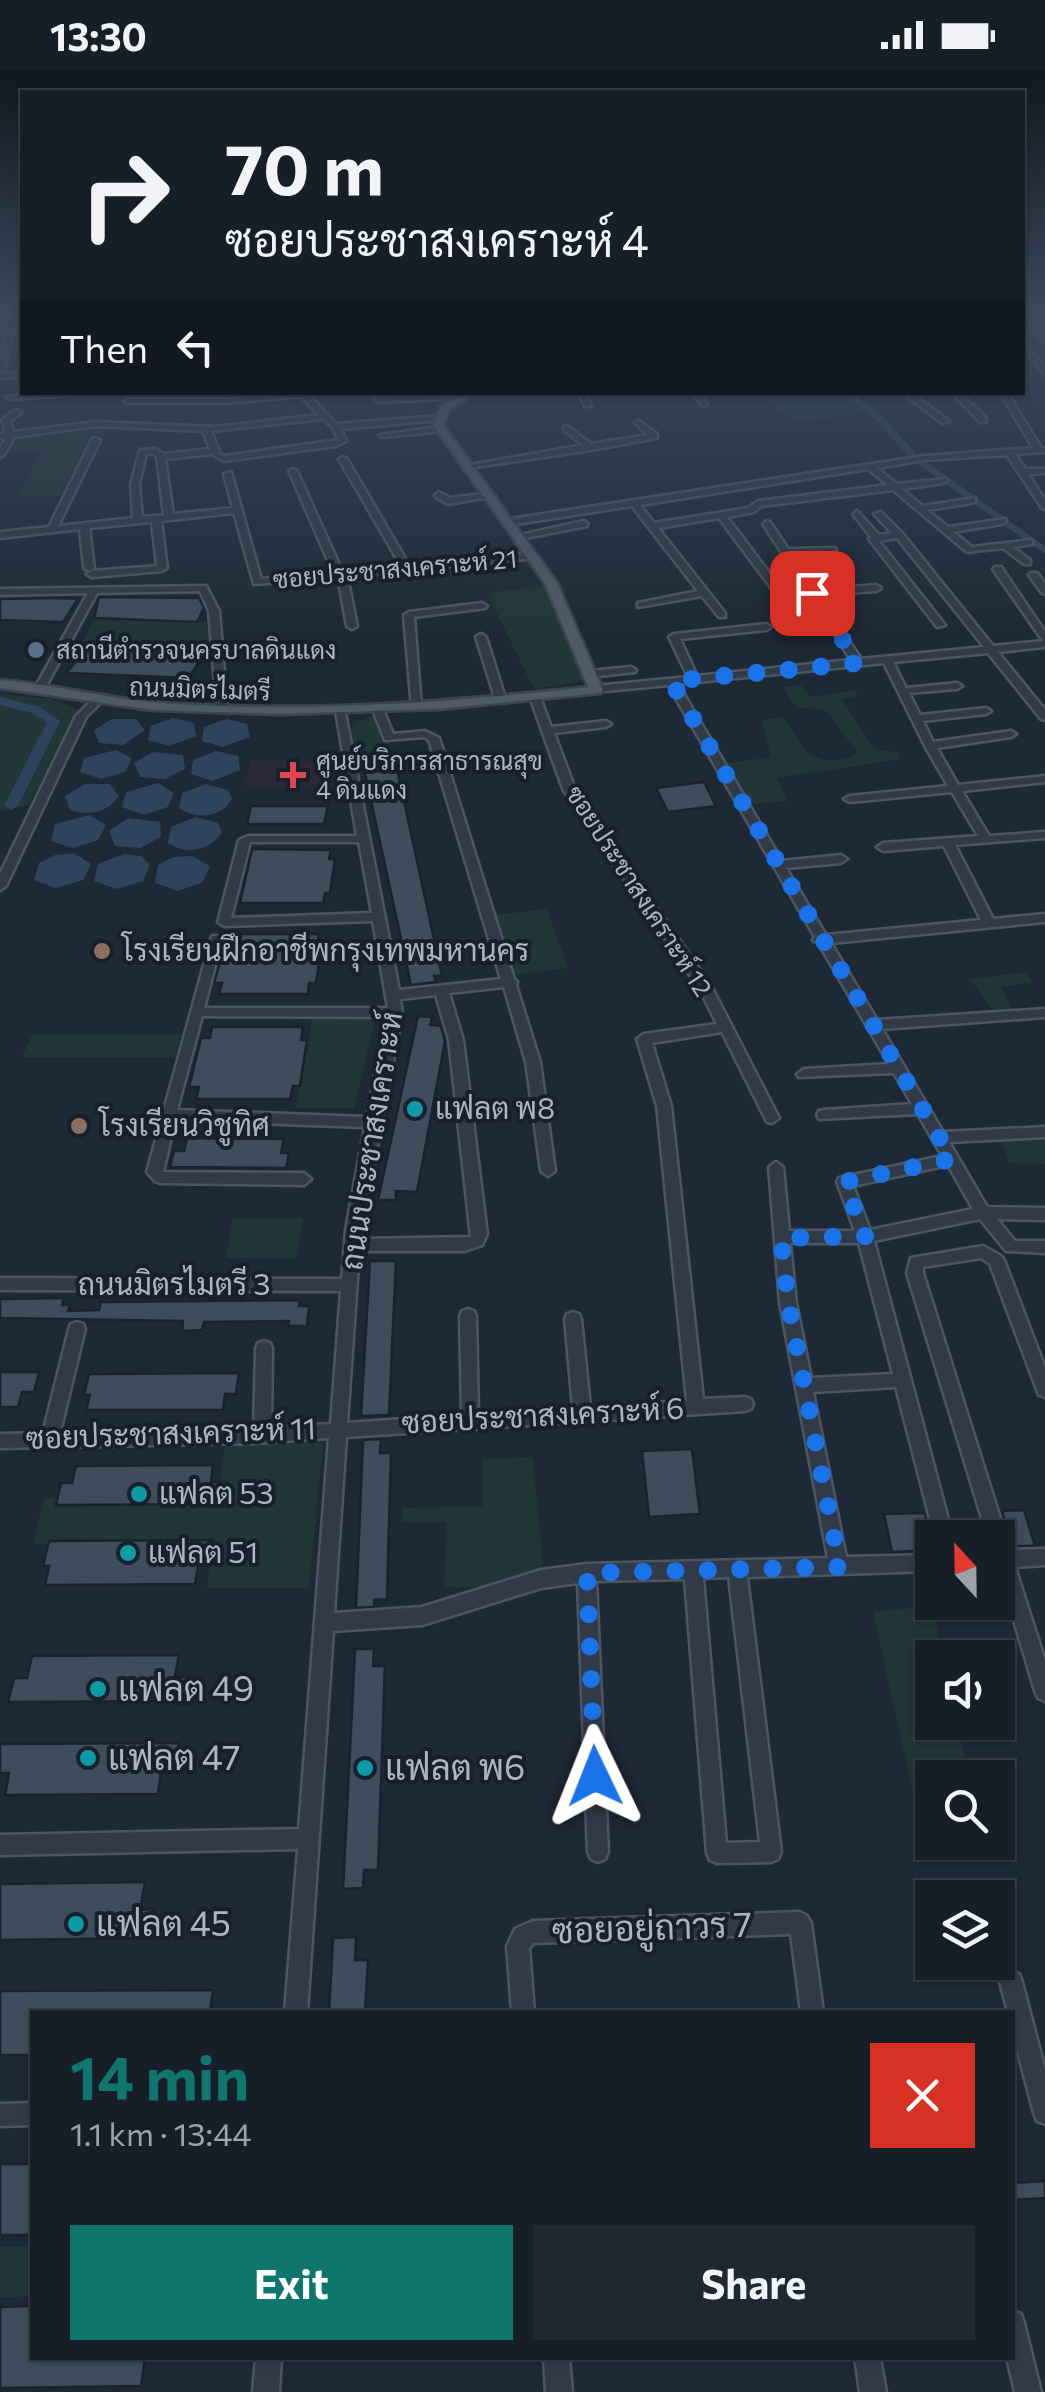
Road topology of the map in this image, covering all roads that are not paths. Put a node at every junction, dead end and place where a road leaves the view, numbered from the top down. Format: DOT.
graph roads {
  1 [pos="122,419"];
  2 [pos="298,419"];
  3 [pos="326,419"];
  4 [pos="444,419"];
  5 [pos="1021,419"];
  6 [pos="121,423"];
  7 [pos="639,423"];
  8 [pos="439,424"];
  9 [pos="206,428"];
  10 [pos="337,428"];
  11 [pos="567,428"];
  12 [pos="668,434"];
  13 [pos="5,435"];
  14 [pos="382,435"];
  15 [pos="654,436"];
  16 [pos="96,440"];
  17 [pos="592,448"];
  18 [pos="1042,450"];
  19 [pos="214,451"];
  20 [pos="1008,452"];
  21 [pos="0,456"];
  22 [pos="161,457"];
  23 [pos="343,458"];
  24 [pos="468,466"];
  25 [pos="871,466"];
  26 [pos="293,470"];
  27 [pos="1045,471"];
  28 [pos="1022,472"];
  29 [pos="228,474"];
  30 [pos="943,481"];
  31 [pos="743,487"];
  32 [pos="898,488"];
  33 [pos="1033,489"];
  34 [pos="1045,489"];
  35 [pos="439,495"];
  36 [pos="491,496"];
  37 [pos="972,500"];
  38 [pos="634,503"];
  39 [pos="758,504"];
  40 [pos="1045,506"];
  41 [pos="923,508"];
  42 [pos="237,510"];
  43 [pos="857,514"];
  44 [pos="878,514"];
  45 [pos="722,515"];
  46 [pos="170,517"];
  47 [pos="156,519"];
  48 [pos="138,520"];
  49 [pos="510,522"];
  50 [pos="1002,522"];
  51 [pos="584,524"];
  52 [pos="768,524"];
  53 [pos="84,526"];
  54 [pos="654,526"];
  55 [pos="52,529"];
  56 [pos="948,530"];
  57 [pos="0,534"];
  58 [pos="899,535"];
  59 [pos="520,536"];
  60 [pos="876,536"];
  61 [pos="1029,542"];
  62 [pos="1006,546"];
  63 [pos="832,550"];
  64 [pos="980,550"];
  65 [pos="786,552"];
  66 [pos="532,556"];
  67 [pos="1027,562"];
  68 [pos="407,569"];
  69 [pos="340,575"];
  70 [pos="1034,576"];
  71 [pos="775,587"];
  72 [pos="876,588"];
  73 [pos="1045,591"];
  74 [pos="0,592"];
  75 [pos="93,592"];
  76 [pos="703,593"];
  77 [pos="816,598"];
  78 [pos="641,605"];
  79 [pos="482,606"];
  80 [pos="786,607"];
  81 [pos="722,614"];
  82 [pos="827,615"];
  83 [pos="779,620"];
  84 [pos="940,624"];
  85 [pos="352,626"];
  86 [pos="766,626"];
  87 [pos="481,637"];
  88 [pos="1045,641"];
  89 [pos="990,650"];
  90 [pos="887,660"];
  91 [pos="858,663"];
  92 [pos="632,670"];
  93 [pos="589,674"];
  94 [pos="694,679"];
  95 [pos="671,681"];
  96 [pos="41,686"];
  97 [pos="958,686"];
  98 [pos="0,687"];
  99 [pos="596,689"];
  100 [pos="902,691"];
  101 [pos="535,697"];
  102 [pos="98,700"];
  103 [pos="502,700"];
  104 [pos="416,708"];
  105 [pos="378,710"];
  106 [pos="221,711"];
  107 [pos="986,711"];
  108 [pos="340,712"];
  109 [pos="1045,717"];
  110 [pos="916,719"];
  111 [pos="606,724"];
  112 [pos="547,731"];
  113 [pos="1012,734"];
  114 [pos="930,746"];
  115 [pos="1045,779"];
  116 [pos="955,790"];
  117 [pos="850,799"];
  118 [pos="1045,835"];
  119 [pos="364,839"];
  120 [pos="986,840"];
  121 [pos="948,843"];
  122 [pos="883,847"];
  123 [pos="841,858"];
  124 [pos="777,866"];
  125 [pos="0,886"];
  126 [pos="378,917"];
  127 [pos="1045,918"];
  128 [pos="989,922"];
  129 [pos="216,939"];
  130 [pos="820,940"];
  131 [pos="511,982"];
  132 [pos="441,989"];
  133 [pos="394,995"];
  134 [pos="198,1012"];
  135 [pos="1045,1013"];
  136 [pos="395,1014"];
  137 [pos="871,1025"];
  138 [pos="726,1027"];
  139 [pos="896,1068"];
  140 [pos="804,1074"];
  141 [pos="920,1109"];
  142 [pos="170,1115"];
  143 [pos="824,1115"];
  144 [pos="772,1118"];
  145 [pos="374,1122"];
  146 [pos="1045,1132"];
  147 [pos="939,1137"];
  148 [pos="952,1159"];
  149 [pos="776,1168"];
  150 [pos="548,1171"];
  151 [pos="304,1179"];
  152 [pos="983,1212"];
  153 [pos="1045,1214"];
  154 [pos="866,1236"];
  155 [pos="781,1238"];
  156 [pos="352,1245"];
  157 [pos="1045,1247"];
  158 [pos="0,1284"];
  159 [pos="349,1285"];
  160 [pos="468,1316"];
  161 [pos="574,1319"];
  162 [pos="78,1329"];
  163 [pos="264,1348"];
  164 [pos="903,1380"];
  165 [pos="804,1385"];
  166 [pos="1045,1390"];
  167 [pos="745,1404"];
  168 [pos="696,1407"];
  169 [pos="582,1414"];
  170 [pos="470,1420"];
  171 [pos="342,1427"];
  172 [pos="262,1435"];
  173 [pos="50,1440"];
  174 [pos="0,1441"];
  175 [pos="939,1520"];
  176 [pos="989,1520"];
  177 [pos="1045,1556"];
  178 [pos="1015,1557"];
  179 [pos="915,1564"];
  180 [pos="840,1567"];
  181 [pos="737,1568"];
  182 [pos="693,1569"];
  183 [pos="587,1573"];
  184 [pos="1015,1600"];
  185 [pos="327,1622"];
  186 [pos="1045,1691"];
  187 [pos="310,1839"];
  188 [pos="0,1844"];
  189 [pos="598,1852"];
  190 [pos="1011,1982"];
  191 [pos="296,2010"];
  192 [pos="523,2010"];
  193 [pos="812,2010"];
  194 [pos="1045,2113"];
  195 [pos="30,2114"];
  196 [pos="0,2115"];
  197 [pos="1015,2336"];
  198 [pos="269,2360"];
  199 [pos="557,2360"];
  200 [pos="868,2360"];
  201 [pos="266,2392"];
  202 [pos="560,2392"];
  203 [pos="873,2392"];
  204 [pos="1028,2392"];
  1 -- 6 [label="street"];
  2 -- 9 [label="street"];
  3 -- 10 [label="street"];
  4 -- 8 [label="main road"];
  5 -- 18 [label="street"];
  6 -- 9 [label="street"];
  6 -- 13 [label="street"];
  7 -- 15 [label="street"];
  8 -- 10 [label="street"];
  8 -- 14 [label="street"];
  8 -- 24 [label="main road"];
  9 -- 19 [label="street"];
  10 -- 19 [label="street"];
  11 -- 17 [label="street"];
  12 -- 15 [label="street"];
  13 -- 21 [label="street"];
  15 -- 17 [label="street"];
  16 -- 55 [label="street"];
  17 -- 24 [label="street"];
  18 -- 20 [label="street"];
  19 -- 22 [label="street"];
  20 -- 25 [label="street"];
  20 -- 28 [label="street"];
  22 -- 46 [label="street"];
  22 -- 48 [label="street"];
  23 -- 68 [label="street"];
  24 -- 36 [label="main road"];
  25 -- 31 [label="street"];
  25 -- 32 [label="street"];
  26 -- 69 [label="street"];
  27 -- 28 [label="street"];
  28 -- 33 [label="street"];
  29 -- 42 [label="street"];
  30 -- 32 [label="street"];
  31 -- 38 [label="street"];
  31 -- 39 [label="street"];
  32 -- 39 [label="street"];
  32 -- 41 [label="street"];
  33 -- 34 [label="street"];
  33 -- 40 [label="street"];
  35 -- 36 [label="street"];
  36 -- 49 [label="main road"];
  37 -- 41 [label="street"];
  38 -- 49 [label="street"];
  38 -- 54 [label="street"];
  39 -- 45 [label="street"];
  41 -- 56 [label="street"];
  42 -- 46 [label="street"];
  42 -- 69 [label="street, ซอยประชาสงเคราะห์ 21"];
  43 -- 60 [label="street"];
  44 -- 58 [label="street"];
  45 -- 54 [label="street"];
  45 -- 71 [label="street"];
  46 -- 47 [label="street"];
  47 -- 48 [label="street"];
  47 -- 53 [label="street"];
  48 -- 53 [label="street"];
  49 -- 59 [label="main road"];
  50 -- 56 [label="street"];
  51 -- 59 [label="street"];
  52 -- 65 [label="street"];
  53 -- 55 [label="street"];
  54 -- 76 [label="street"];
  55 -- 57 [label="street"];
  56 -- 64 [label="street"];
  58 -- 60 [label="street"];
  58 -- 89 [label="street"];
  59 -- 66 [label="main road"];
  60 -- 84 [label="street"];
  61 -- 62 [label="street"];
  62 -- 64 [label="street"];
  62 -- 67 [label="street"];
  63 -- 65 [label="street"];
  64 -- 88 [label="street"];
  65 -- 77 [label="street"];
  66 -- 68 [label="street, ซอยประชาสงเคราะห์ 21"];
  66 -- 93 [label="main road"];
  68 -- 69 [label="street, ซอยประชาสงเคราะห์ 21"];
  69 -- 85 [label="street"];
  70 -- 73 [label="street"];
  72 -- 77 [label="street"];
  74 -- 75 [label="street"];
  75 -- 96 [label="street"];
  75 -- 106 [label="street"];
  76 -- 78 [label="street"];
  76 -- 81 [label="street"];
  77 -- 80 [label="street"];
  77 -- 82 [label="street"];
  79 -- 104 [label="street"];
  82 -- 83 [label="street"];
  82 -- 91 [label="street"];
  86 -- 94 [label="street"];
  87 -- 103 [label="street"];
  88 -- 89 [label="street"];
  89 -- 90 [label="street"];
  89 -- 109 [label="street"];
  90 -- 91 [label="street"];
  90 -- 100 [label="street"];
  91 -- 94 [label="street"];
  92 -- 93 [label="street"];
  93 -- 99 [label="main road"];
  94 -- 95 [label="street"];
  95 -- 99 [label="street"];
  95 -- 124 [label="street"];
  96 -- 98 [label="main road"];
  96 -- 102 [label="main road"];
  97 -- 100 [label="street"];
  98 -- 102 [label="main road, ถนนมิตรไมตรี"];
  99 -- 101 [label="main road"];
  100 -- 110 [label="street"];
  101 -- 103 [label="main road"];
  101 -- 112 [label="street, ซอยประชาสงเคราะห์ 12"];
  102 -- 106 [label="main road, ถนนมิตรไมตรี"];
  102 -- 125 [label="street"];
  103 -- 104 [label="main road"];
  104 -- 105 [label="main road"];
  105 -- 108 [label="main road"];
  105 -- 131 [label="street"];
  106 -- 108 [label="main road, ถนนมิตรไมตรี"];
  107 -- 110 [label="street"];
  108 -- 119 [label="street, ถนนประชาสงเคราะห์"];
  110 -- 114 [label="street"];
  111 -- 112 [label="street"];
  112 -- 138 [label="street, ซอยประชาสงเคราะห์ 12"];
  113 -- 114 [label="street"];
  114 -- 116 [label="street"];
  115 -- 116 [label="street"];
  116 -- 117 [label="street"];
  116 -- 120 [label="street"];
  118 -- 120 [label="street"];
  119 -- 126 [label="street, ถนนประชาสงเคราะห์"];
  119 -- 126 [label="street"];
  120 -- 121 [label="street"];
  121 -- 122 [label="street"];
  121 -- 128 [label="street"];
  123 -- 124 [label="street"];
  124 -- 130 [label="street"];
  126 -- 133 [label="street, ถนนประชาสงเคราะห์"];
  127 -- 128 [label="street"];
  128 -- 130 [label="street"];
  129 -- 134 [label="street"];
  130 -- 137 [label="street"];
  131 -- 132 [label="street"];
  131 -- 150 [label="street"];
  132 -- 133 [label="street"];
  132 -- 156 [label="street"];
  133 -- 136 [label="street, ถนนประชาสงเคราะห์"];
  134 -- 136 [label="street"];
  134 -- 142 [label="street"];
  135 -- 137 [label="street"];
  136 -- 145 [label="street, ถนนประชาสงเคราะห์"];
  137 -- 139 [label="street"];
  138 -- 144 [label="street, ซอยประชาสงเคราะห์ 12"];
  138 -- 168 [label="street"];
  139 -- 140 [label="street"];
  139 -- 141 [label="street"];
  141 -- 143 [label="street"];
  141 -- 147 [label="street"];
  142 -- 145 [label="street"];
  142 -- 151 [label="street"];
  145 -- 156 [label="street, ถนนประชาสงเคราะห์"];
  146 -- 147 [label="street"];
  147 -- 148 [label="street"];
  148 -- 152 [label="street"];
  148 -- 154 [label="street"];
  149 -- 155 [label="street"];
  152 -- 153 [label="street"];
  152 -- 154 [label="street"];
  152 -- 157 [label="street"];
  154 -- 155 [label="street"];
  154 -- 164 [label="street"];
  155 -- 165 [label="street"];
  156 -- 159 [label="street, ถนนประชาสงเคราะห์"];
  158 -- 159 [label="street, ถนนมิตรไมตรี 3"];
  159 -- 171 [label="street, ถนนประชาสงเคราะห์"];
  160 -- 170 [label="street"];
  161 -- 169 [label="street"];
  162 -- 173 [label="street"];
  163 -- 172 [label="street"];
  164 -- 165 [label="street"];
  164 -- 175 [label="street"];
  165 -- 180 [label="street"];
  166 -- 176 [label="street"];
  167 -- 168 [label="street, ซอยประชาสงเคราะห์ 6"];
  168 -- 169 [label="street, ซอยประชาสงเคราะห์ 6"];
  169 -- 170 [label="street, ซอยประชาสงเคราะห์ 6"];
  170 -- 171 [label="street, ซอยประชาสงเคราะห์ 6"];
  171 -- 172 [label="street, ซอยประชาสงเคราะห์ 11"];
  171 -- 185 [label="street, ถนนประชาสงเคราะห์"];
  172 -- 173 [label="street, ซอยประชาสงเคราะห์ 11"];
  173 -- 174 [label="street, ซอยประชาสงเคราะห์ 11"];
  177 -- 178 [label="street"];
  179 -- 180 [label="street"];
  180 -- 181 [label="street"];
  181 -- 182 [label="street"];
  181 -- 182 [label="street"];
  182 -- 183 [label="street"];
  183 -- 185 [label="street"];
  183 -- 189 [label="street"];
  184 -- 186 [label="street"];
  185 -- 187 [label="street, ถนนประชาสงเคราะห์"];
  187 -- 188 [label="street"];
  187 -- 191 [label="street, ถนนประชาสงเคราะห์"];
  190 -- 194 [label="street"];
  192 -- 193 [label="street, ซอยอยู่ถาวร 7"];
  195 -- 196 [label="street"];
  197 -- 204 [label="street"];
  198 -- 201 [label="street"];
  199 -- 202 [label="street"];
  200 -- 203 [label="street"];
}
